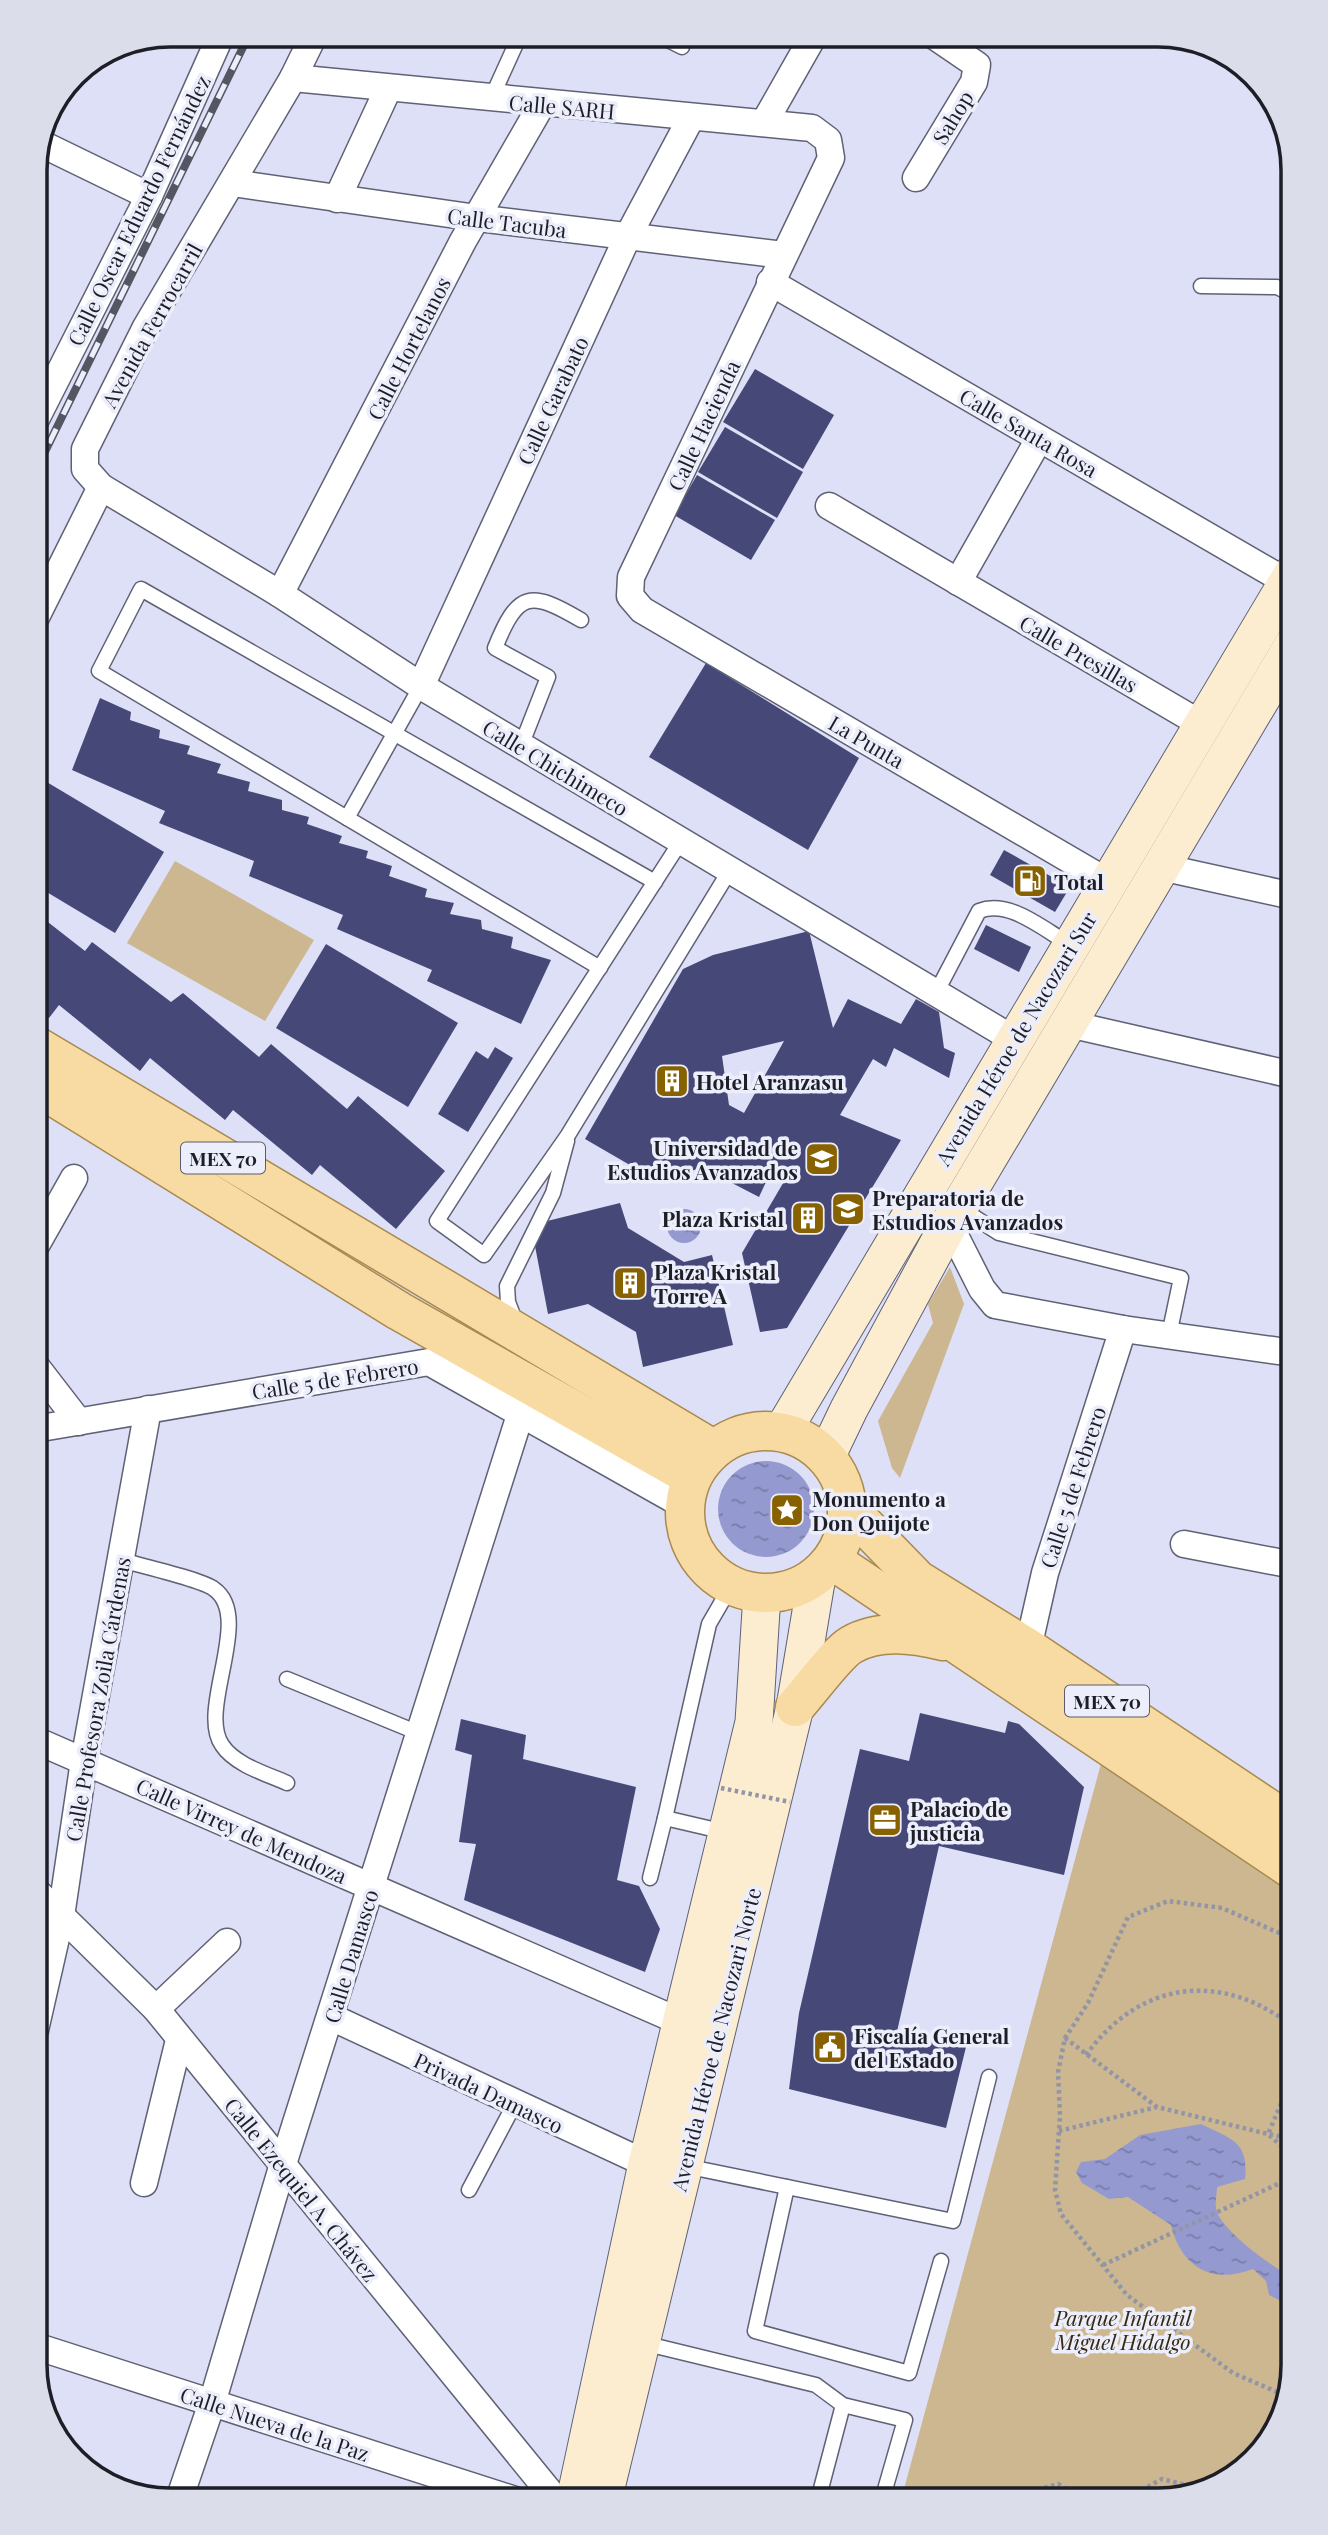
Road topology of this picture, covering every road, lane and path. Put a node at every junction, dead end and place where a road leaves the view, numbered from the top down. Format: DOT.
graph roads {
  1 [pos="216,47"];
  2 [pos="308,47"];
  3 [pos="514,47"];
  4 [pos="807,48"];
  5 [pos="952,48"];
  6 [pos="293,78"];
  7 [pos="388,89"];
  8 [pos="491,99"];
  9 [pos="542,104"];
  10 [pos="691,118"];
  11 [pos="764,123"];
  12 [pos="828,140"];
  13 [pos="49,147"];
  14 [pos="916,178"];
  15 [pos="232,183"];
  16 [pos="149,195"];
  17 [pos="337,199"];
  18 [pos="477,218"];
  19 [pos="627,238"];
  20 [pos="783,255"];
  21 [pos="770,282"];
  22 [pos="1201,286"];
  23 [pos="1281,288"];
  24 [pos="48,395"];
  25 [pos="1039,439"];
  26 [pos="101,487"];
  27 [pos="829,506"];
  28 [pos="1281,573"];
  29 [pos="958,582"];
  30 [pos="1281,593"];
  31 [pos="48,594"];
  32 [pos="280,594"];
  33 [pos="630,596"];
  34 [pos="581,620"];
  35 [pos="1281,665"];
  36 [pos="421,686"];
  37 [pos="1201,724"];
  38 [pos="395,733"];
  39 [pos="521,746"];
  40 [pos="347,818"];
  41 [pos="681,841"];
  42 [pos="1161,867"];
  43 [pos="730,870"];
  44 [pos="655,881"];
  45 [pos="1108,882"];
  46 [pos="1281,893"];
  47 [pos="1071,945"];
  48 [pos="600,968"];
  49 [pos="936,993"];
  50 [pos="1069,1024"];
  51 [pos="1015,1040"];
  52 [pos="48,1053"];
  53 [pos="1281,1072"];
  54 [pos="48,1093"];
  55 [pos="568,1135"];
  56 [pos="74,1178"];
  57 [pos="954,1216"];
  58 [pos="48,1225"];
  59 [pos="1123,1329"];
  60 [pos="520,1334"];
  61 [pos="1169,1335"];
  62 [pos="1281,1351"];
  63 [pos="47,1381"];
  64 [pos="148,1409"];
  65 [pos="521,1412"];
  66 [pos="79,1422"];
  67 [pos="47,1427"];
  68 [pos="782,1432"];
  69 [pos="826,1457"];
  70 [pos="697,1477"];
  71 [pos="847,1507"];
  72 [pos="1184,1544"];
  73 [pos="121,1560"];
  74 [pos="1281,1563"];
  75 [pos="825,1568"];
  76 [pos="746,1590"];
  77 [pos="952,1643"];
  78 [pos="1028,1648"];
  79 [pos="287,1679"];
  80 [pos="795,1707"];
  81 [pos="421,1734"];
  82 [pos="47,1745"];
  83 [pos="84,1761"];
  84 [pos="287,1783"];
  85 [pos="721,1788"];
  86 [pos="790,1802"];
  87 [pos="1281,1817"];
  88 [pos="665,1818"];
  89 [pos="727,1832"];
  90 [pos="1281,1862"];
  91 [pos="650,1878"];
  92 [pos="372,1887"];
  93 [pos="51,1930"];
  94 [pos="1281,1934"];
  95 [pos="226,1942"];
  96 [pos="47,1954"];
  97 [pos="156,2009"];
  98 [pos="331,2017"];
  99 [pos="1281,2018"];
  100 [pos="681,2022"];
  101 [pos="1065,2038"];
  102 [pos="179,2040"];
  103 [pos="1086,2055"];
  104 [pos="989,2077"];
  105 [pos="1281,2104"];
  106 [pos="513,2105"];
  107 [pos="1157,2107"];
  108 [pos="1059,2131"];
  109 [pos="1268,2134"];
  110 [pos="1281,2137"];
  111 [pos="1281,2145"];
  112 [pos="283,2164"];
  113 [pos="647,2164"];
  114 [pos="685,2166"];
  115 [pos="145,2183"];
  116 [pos="1281,2183"];
  117 [pos="787,2187"];
  118 [pos="469,2190"];
  119 [pos="941,2261"];
  120 [pos="1103,2265"];
  121 [pos="641,2342"];
  122 [pos="47,2350"];
  123 [pos="1277,2392"];
  124 [pos="212,2403"];
  125 [pos="843,2405"];
  126 [pos="1182,2485"];
  127 [pos="183,2487"];
  128 [pos="475,2487"];
  129 [pos="546,2487"];
  130 [pos="578,2487"];
  131 [pos="606,2487"];
  132 [pos="821,2488"];
  133 [pos="886,2488"];
  134 [pos="1043,2488"];
  135 [pos="1065,2488"];
  136 [pos="1149,2488"];
  1 -- 16 [label="street, Calle Oscar Eduardo Fernández"];
  2 -- 6 [label="street, Avenida Ferrocarril"];
  3 -- 8 [label="lane"];
  4 -- 11 [label="street"];
  5 -- 14 [label="street, Sahop"];
  6 -- 7 [label="street, Calle SARH"];
  6 -- 15 [label="street, Avenida Ferrocarril"];
  7 -- 8 [label="street, Calle SARH"];
  7 -- 17 [label="street"];
  8 -- 9 [label="street, Calle SARH"];
  9 -- 10 [label="street, Calle SARH"];
  9 -- 18 [label="street, Calle Hortelanos"];
  10 -- 11 [label="street, Calle SARH"];
  10 -- 19 [label="street, Calle Garabato"];
  11 -- 12 [label="street, Calle SARH"];
  12 -- 20 [label="street, Calle Hacienda"];
  13 -- 16 [label="street"];
  15 -- 17 [label="street, Calle Tacuba"];
  15 -- 26 [label="street, Avenida Ferrocarril"];
  16 -- 24 [label="street, Calle Oscar Eduardo Fernández"];
  17 -- 18 [label="street, Calle Tacuba"];
  18 -- 19 [label="street, Calle Tacuba"];
  18 -- 32 [label="street, Calle Hortelanos"];
  19 -- 20 [label="street, Calle Tacuba"];
  19 -- 36 [label="street, Calle Garabato"];
  20 -- 21 [label="street, Calle Hacienda"];
  21 -- 25 [label="street, Calle Santa Rosa"];
  21 -- 33 [label="street, Calle Hacienda"];
  22 -- 23 [label="lane"];
  25 -- 28 [label="street, Calle Santa Rosa"];
  25 -- 29 [label="street"];
  26 -- 31 [label="street"];
  26 -- 32 [label="street, Calle Chichimeco"];
  27 -- 29 [label="street, Calle Presillas"];
  29 -- 37 [label="street, Calle Presillas"];
  30 -- 37 [label="main road, Avenida Héroe de Nacozari Sur"];
  32 -- 36 [label="street, Calle Chichimeco"];
  33 -- 45 [label="street, La Punta"];
  34 -- 39 [label="lane"];
  35 -- 42 [label="main road, Avenida Héroe de Nacozari Sur"];
  36 -- 38 [label="lane"];
  36 -- 39 [label="street, Calle Chichimeco"];
  37 -- 45 [label="main road, Avenida Héroe de Nacozari Sur"];
  38 -- 40 [label="lane"];
  38 -- 40 [label="lane"];
  38 -- 44 [label="lane"];
  39 -- 41 [label="street, Calle Chichimeco"];
  40 -- 48 [label="lane"];
  41 -- 43 [label="street, Calle Chichimeco"];
  41 -- 44 [label="lane"];
  42 -- 46 [label="street"];
  42 -- 50 [label="main road, Avenida Héroe de Nacozari Sur"];
  43 -- 49 [label="street, Calle Chichimeco"];
  43 -- 55 [label="lane"];
  44 -- 48 [label="lane"];
  45 -- 47 [label="main road, Avenida Héroe de Nacozari Sur"];
  47 -- 49 [label="lane"];
  47 -- 51 [label="main road, Avenida Héroe de Nacozari Sur"];
  48 -- 55 [label="lane"];
  49 -- 51 [label="street, Calle Chichimeco"];
  50 -- 53 [label="street"];
  50 -- 57 [label="main road, Avenida Héroe de Nacozari Sur"];
  51 -- 68 [label="main road, Avenida Héroe de Nacozari Sur"];
  52 -- 60 [label="main road, MEX 70"];
  54 -- 70 [label="main road, MEX 70"];
  55 -- 60 [label="lane"];
  56 -- 58 [label="street"];
  57 -- 59 [label="street"];
  57 -- 61 [label="lane"];
  57 -- 69 [label="main road, Avenida Héroe de Nacozari Sur"];
  59 -- 61 [label="street"];
  59 -- 78 [label="street, Calle 5 de Febrero"];
  60 -- 70 [label="main road, MEX 70"];
  61 -- 62 [label="street"];
  63 -- 66 [label="street"];
  64 -- 65 [label="street, Calle 5 de Febrero"];
  64 -- 66 [label="street, Calle 5 de Febrero"];
  64 -- 73 [label="street, Calle Profesora Zoila Cárdenas"];
  65 -- 70 [label="street, Calle 5 de Febrero"];
  65 -- 81 [label="street, Calle Damasco"];
  66 -- 67 [label="street, Calle 5 de Febrero"];
  68 -- 69 [label="main road, MEX 70"];
  68 -- 70 [label="main road, MEX 70"];
  69 -- 71 [label="main road, MEX 70"];
  70 -- 76 [label="main road"];
  71 -- 75 [label="main road, MEX 70"];
  71 -- 78 [label="main road, MEX 70"];
  72 -- 74 [label="street"];
  73 -- 83 [label="street, Calle Profesora Zoila Cárdenas"];
  73 -- 84 [label="lane"];
  75 -- 76 [label="main road"];
  75 -- 77 [label="main road, MEX 70"];
  75 -- 80 [label="main road, Avenida Héroe de Nacozari Norte"];
  76 -- 88 [label="lane"];
  76 -- 89 [label="main road, Avenida Héroe de Nacozari Norte"];
  77 -- 80 [label="main road"];
  77 -- 90 [label="main road, MEX 70"];
  78 -- 87 [label="main road, MEX 70"];
  79 -- 81 [label="lane"];
  80 -- 114 [label="main road, Avenida Héroe de Nacozari Norte"];
  81 -- 92 [label="street, Calle Damasco"];
  82 -- 83 [label="street, Calle Virrey de Mendoza"];
  83 -- 92 [label="street, Calle Virrey de Mendoza"];
  83 -- 93 [label="street, Calle Profesora Zoila Cárdenas"];
  85 -- 86 [label="path, bridge"];
  88 -- 89 [label="lane"];
  88 -- 91 [label="lane"];
  89 -- 100 [label="main road, Avenida Héroe de Nacozari Norte"];
  92 -- 98 [label="street, Calle Damasco"];
  92 -- 100 [label="street, Calle Virrey de Mendoza"];
  93 -- 96 [label="street, Calle Profesora Zoila Cárdenas"];
  93 -- 97 [label="street, Calle Ezequiel A. Chávez"];
  94 -- 101 [label="path"];
  95 -- 97 [label="street"];
  97 -- 102 [label="street, Calle Ezequiel A. Chávez"];
  98 -- 106 [label="street, Privada Damasco"];
  98 -- 112 [label="street, Calle Damasco"];
  99 -- 103 [label="path"];
  100 -- 113 [label="main road, Avenida Héroe de Nacozari Norte"];
  101 -- 103 [label="path"];
  101 -- 108 [label="path"];
  102 -- 112 [label="street, Calle Ezequiel A. Chávez"];
  102 -- 115 [label="street"];
  103 -- 107 [label="path"];
  104 -- 117 [label="lane"];
  105 -- 109 [label="path"];
  106 -- 113 [label="street, Privada Damasco"];
  106 -- 118 [label="lane"];
  107 -- 108 [label="path"];
  107 -- 109 [label="path"];
  108 -- 120 [label="path"];
  109 -- 110 [label="path"];
  109 -- 111 [label="path"];
  112 -- 124 [label="street, Calle Damasco"];
  112 -- 129 [label="street, Calle Ezequiel A. Chávez"];
  113 -- 130 [label="main road, Avenida Héroe de Nacozari Norte"];
  114 -- 117 [label="lane"];
  114 -- 121 [label="main road, Avenida Héroe de Nacozari Norte"];
  116 -- 120 [label="path"];
  117 -- 119 [label="lane"];
  120 -- 123 [label="path"];
  121 -- 125 [label="lane"];
  121 -- 131 [label="main road, Avenida Héroe de Nacozari Norte"];
  122 -- 124 [label="street, Calle Nueva de la Paz"];
  124 -- 127 [label="street, Calle Damasco"];
  124 -- 128 [label="street, Calle Nueva de la Paz"];
  125 -- 132 [label="lane"];
  125 -- 133 [label="lane"];
  126 -- 136 [label="path"];
  134 -- 135 [label="path"];
}
